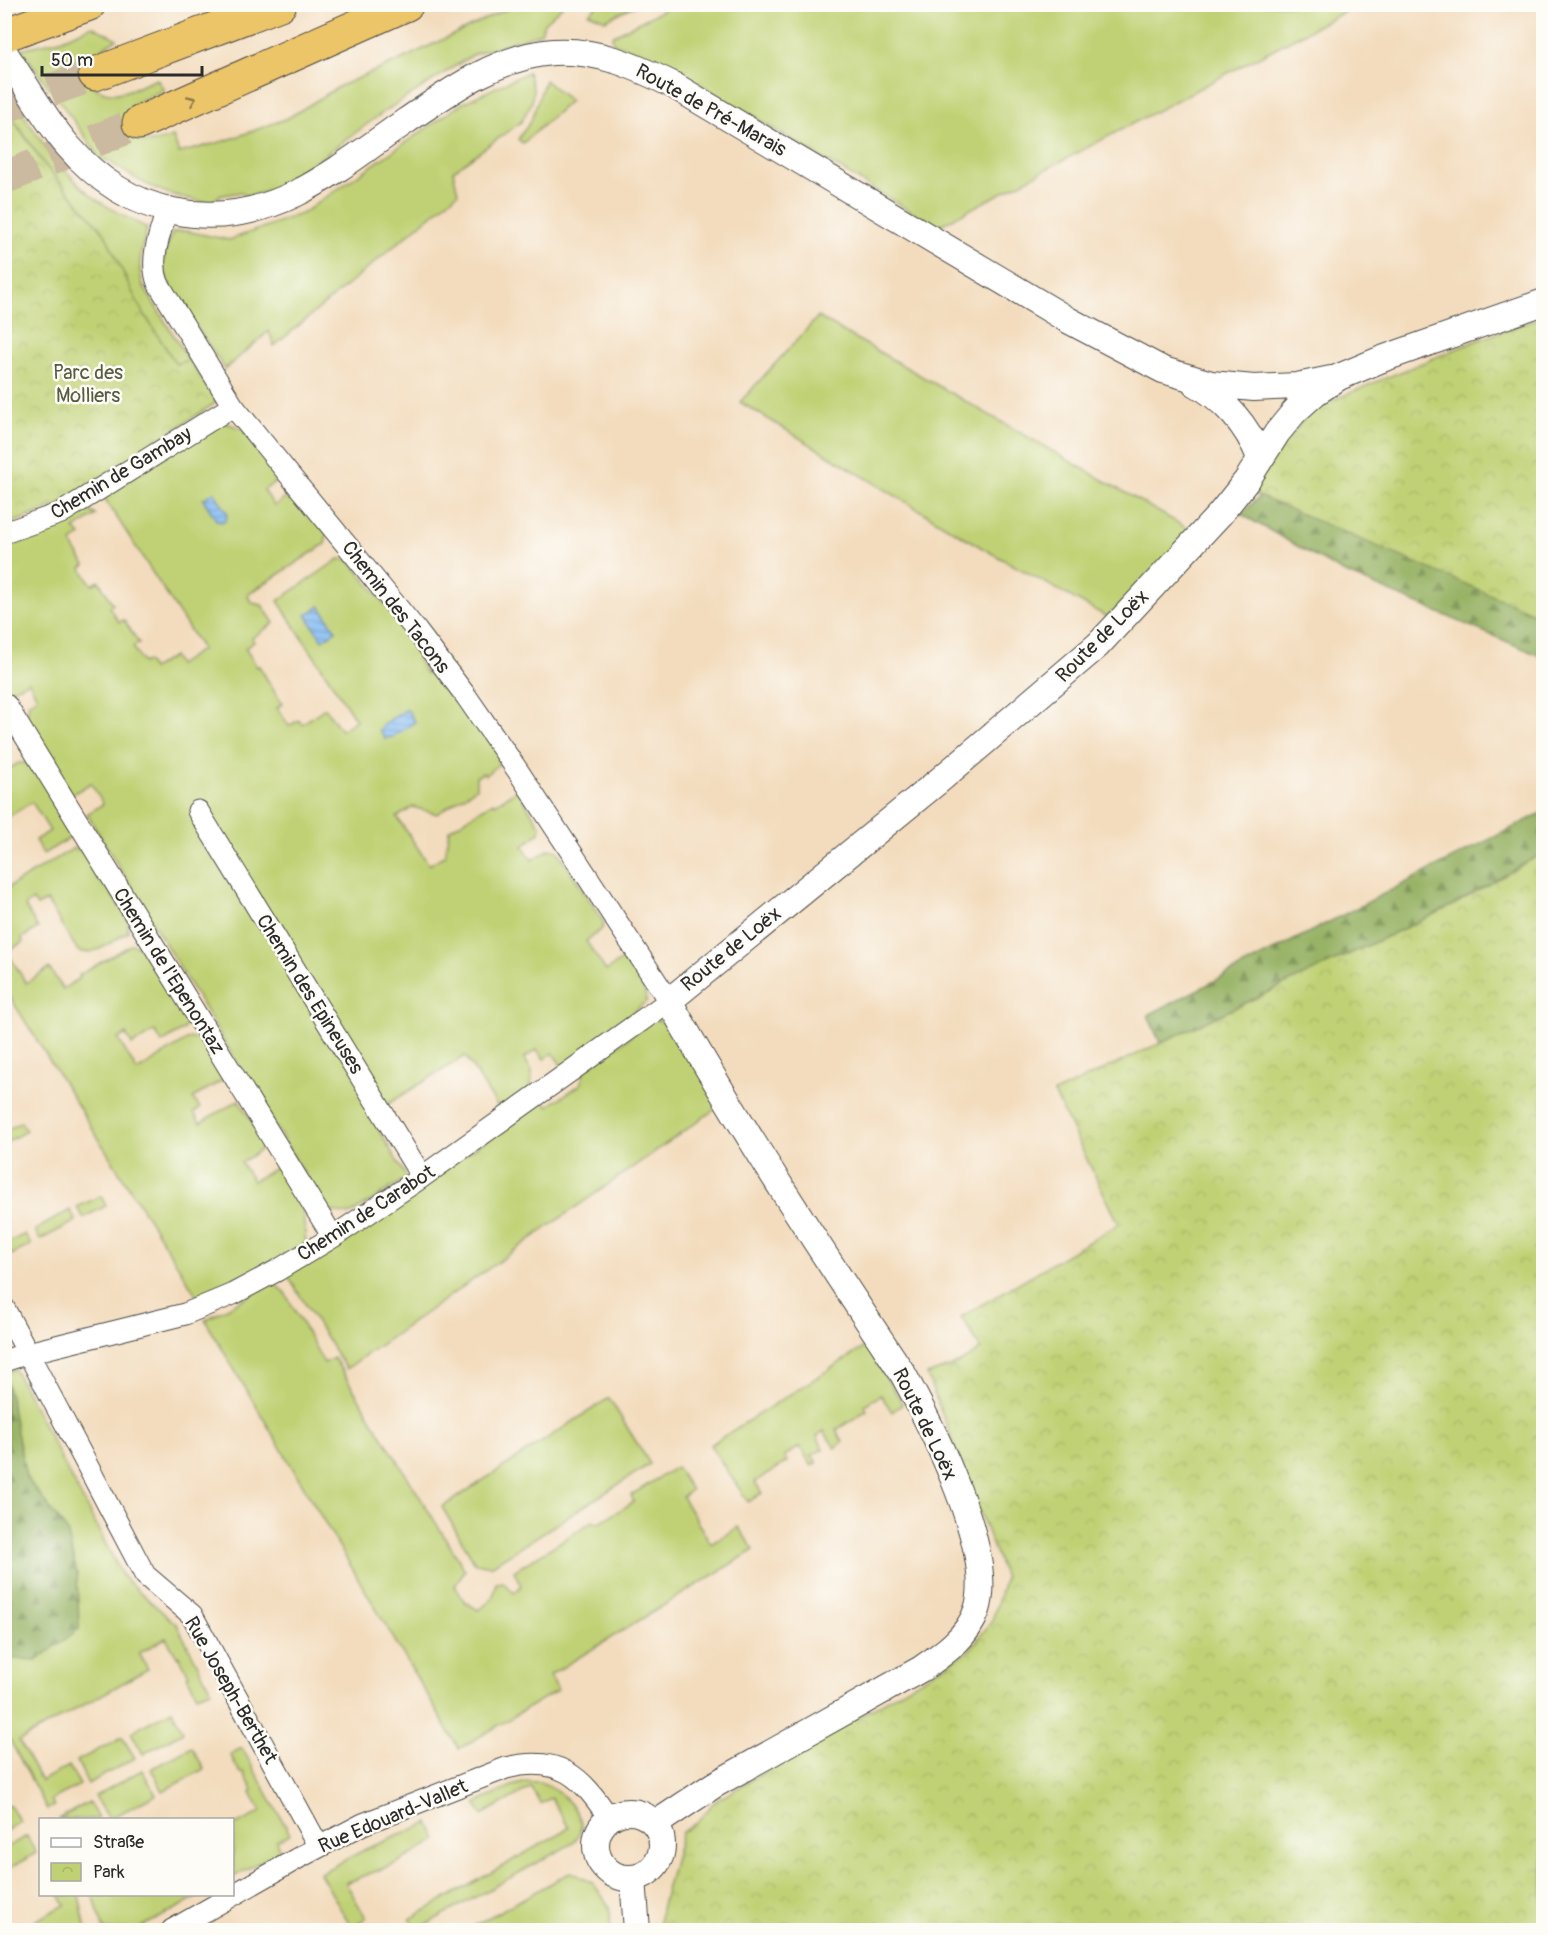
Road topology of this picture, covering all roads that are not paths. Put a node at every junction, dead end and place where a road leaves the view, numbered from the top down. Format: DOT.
graph roads {
  1 [pos="26,4"];
  2 [pos="88,4"];
  3 [pos="280,4"];
  4 [pos="407,4"];
  5 [pos="4,12"];
  6 [pos="4,36"];
  7 [pos="4,52"];
  8 [pos="95,74"];
  9 [pos="139,123"];
  10 [pos="167,210"];
  11 [pos="1544,302"];
  12 [pos="1339,377"];
  13 [pos="1186,378"];
  14 [pos="233,406"];
  15 [pos="1260,458"];
  16 [pos="4,532"];
  17 [pos="6,705"];
  18 [pos="198,811"];
  19 [pos="669,1001"];
  20 [pos="422,1177"];
  21 [pos="333,1237"];
  22 [pos="4,1308"];
  23 [pos="28,1353"];
  24 [pos="4,1361"];
  25 [pos="609,1818"];
  26 [pos="655,1824"];
  27 [pos="319,1847"];
  28 [pos="633,1879"];
  29 [pos="234,1895"];
  30 [pos="232,1896"];
  31 [pos="172,1930"];
  32 [pos="637,1930"];
  1 -- 5 [label="highway"];
  2 -- 6 [label="highway"];
  3 -- 8 [label="highway"];
  9 -- 4 [label="highway, one-way"];
  7 -- 10 [label="street, Route de Pré-Marais"];
  10 -- 13 [label="street, Route de Pré-Marais"];
  10 -- 14 [label="street, Chemin des Tacons"];
  11 -- 12 [label="street, Route de Loëx"];
  12 -- 13 [label="street"];
  12 -- 15 [label="street, Route de Loëx"];
  13 -- 15 [label="street"];
  14 -- 16 [label="street, Chemin de Gambay"];
  14 -- 19 [label="street, Chemin des Tacons"];
  15 -- 19 [label="street, Route de Loëx"];
  17 -- 21 [label="street, Chemin de l'Epenontaz"];
  18 -- 20 [label="street, Chemin des Epineuses"];
  19 -- 20 [label="street, Chemin de Carabot"];
  19 -- 26 [label="street, Route de Loëx"];
  20 -- 21 [label="street, Chemin de Carabot"];
  21 -- 23 [label="street, Chemin de Carabot"];
  22 -- 23 [label="street"];
  23 -- 24 [label="street, Chemin de Carabot"];
  23 -- 27 [label="street, Rue Joseph-Berthet"];
  25 -- 26 [label="street"];
  25 -- 27 [label="street, Rue Edouard-Vallet"];
  25 -- 28 [label="street"];
  26 -- 28 [label="street"];
  27 -- 29 [label="street, Rue Edouard-Vallet"];
  28 -- 32 [label="street"];
  30 -- 31 [label="street, Rue Edouard-Vallet"];
}
